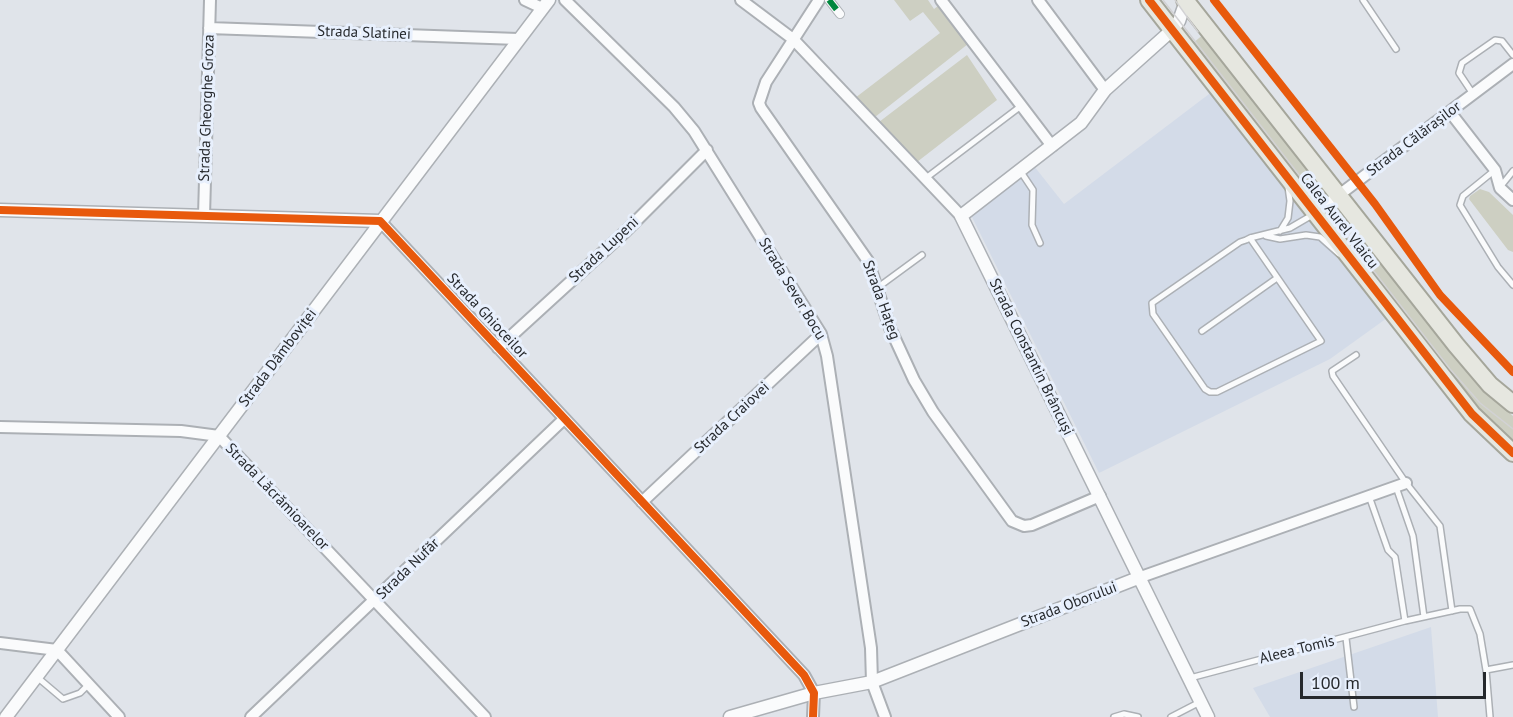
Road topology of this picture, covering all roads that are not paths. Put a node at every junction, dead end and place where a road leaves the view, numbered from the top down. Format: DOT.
graph roads {
  1 [pos="210,0"];
  2 [pos="525,0"];
  3 [pos="565,0"];
  4 [pos="741,0"];
  5 [pos="819,0"];
  6 [pos="829,0"];
  7 [pos="941,0"];
  8 [pos="1038,0"];
  9 [pos="1149,0"];
  10 [pos="1186,0"];
  11 [pos="1363,0"];
  12 [pos="546,4"];
  13 [pos="840,14"];
  14 [pos="209,28"];
  15 [pos="1172,30"];
  16 [pos="518,39"];
  17 [pos="793,39"];
  18 [pos="1396,49"];
  19 [pos="1513,55"];
  20 [pos="1513,64"];
  21 [pos="1105,90"];
  22 [pos="1473,94"];
  23 [pos="1021,106"];
  24 [pos="1450,112"];
  25 [pos="1052,146"];
  26 [pos="707,150"];
  27 [pos="1020,170"];
  28 [pos="1495,170"];
  29 [pos="1513,171"];
  30 [pos="1287,176"];
  31 [pos="926,178"];
  32 [pos="1500,188"];
  33 [pos="1340,195"];
  34 [pos="1513,200"];
  35 [pos="0,210"];
  36 [pos="1316,213"];
  37 [pos="204,216"];
  38 [pos="961,216"];
  39 [pos="380,221"];
  40 [pos="1280,231"];
  41 [pos="1264,236"];
  42 [pos="1250,238"];
  43 [pos="1040,243"];
  44 [pos="922,255"];
  45 [pos="1350,258"];
  46 [pos="1277,278"];
  47 [pos="1512,283"];
  48 [pos="877,288"];
  49 [pos="1202,331"];
  50 [pos="821,334"];
  51 [pos="498,348"];
  52 [pos="1356,355"];
  53 [pos="1513,404"];
  54 [pos="564,419"];
  55 [pos="0,427"];
  56 [pos="219,436"];
  57 [pos="1513,453"];
  58 [pos="1401,484"];
  59 [pos="1100,496"];
  60 [pos="1369,496"];
  61 [pos="642,502"];
  62 [pos="1138,578"];
  63 [pos="376,600"];
  64 [pos="1452,611"];
  65 [pos="1424,617"];
  66 [pos="1405,621"];
  67 [pos="1346,638"];
  68 [pos="0,643"];
  69 [pos="57,650"];
  70 [pos="1513,665"];
  71 [pos="1486,670"];
  72 [pos="37,677"];
  73 [pos="1188,678"];
  74 [pos="872,682"];
  75 [pos="89,684"];
  76 [pos="814,693"];
  77 [pos="1200,702"];
  78 [pos="1354,707"];
  79 [pos="0,710"];
  80 [pos="5,717"];
  81 [pos="119,717"];
  82 [pos="251,717"];
  83 [pos="485,717"];
  84 [pos="730,717"];
  85 [pos="813,717"];
  86 [pos="885,717"];
  87 [pos="1114,717"];
  88 [pos="1138,717"];
  89 [pos="1171,717"];
  90 [pos="1208,717"];
  91 [pos="1490,717"];
  1 -- 14 [label="street, Strada Gheorghe Groza"];
  2 -- 12 [label="street"];
  3 -- 26 [label="street, Strada Sever Bocu"];
  4 -- 17 [label="street, Strada Constantin Brâncuși"];
  5 -- 17 [label="street, Strada Hațeg"];
  6 -- 13 [label="street"];
  7 -- 23 [label="street"];
  8 -- 21 [label="street"];
  9 -- 15 [label="main road, Calea Aurel Vlaicu"];
  10 -- 15 [label="street"];
  10 -- 33 [label="main road, Calea Aurel Vlaicu"];
  11 -- 18 [label="lane"];
  12 -- 16 [label="street, Strada Dâmboviței"];
  14 -- 16 [label="street, Strada Slatinei"];
  14 -- 37 [label="street, Strada Gheorghe Groza"];
  15 -- 21 [label="street"];
  15 -- 30 [label="main road, Calea Aurel Vlaicu"];
  16 -- 39 [label="street, Strada Dâmboviței"];
  17 -- 31 [label="street, Strada Constantin Brâncuși"];
  17 -- 48 [label="street, Strada Hațeg"];
  19 -- 22 [label="lane, Strada Călărașilor"];
  20 -- 22 [label="street, Strada Călărașilor"];
  21 -- 25 [label="street"];
  22 -- 24 [label="street, Strada Călărașilor"];
  23 -- 25 [label="street"];
  23 -- 31 [label="lane"];
  24 -- 28 [label="street"];
  24 -- 33 [label="street, Strada Călărașilor"];
  25 -- 27 [label="street"];
  26 -- 50 [label="street, Strada Sever Bocu"];
  26 -- 51 [label="street, Strada Lupeni"];
  27 -- 38 [label="street"];
  27 -- 43 [label="lane"];
  28 -- 32 [label="street"];
  28 -- 47 [label="lane"];
  29 -- 32 [label="lane"];
  30 -- 36 [label="main road, Calea Aurel Vlaicu"];
  30 -- 40 [label="lane"];
  31 -- 38 [label="street, Strada Constantin Brâncuși"];
  32 -- 34 [label="street"];
  33 -- 36 [label="street, Strada Călărașilor"];
  33 -- 53 [label="main road, Calea Aurel Vlaicu"];
  35 -- 37 [label="street"];
  36 -- 40 [label="lane, Strada Călărașilor"];
  36 -- 45 [label="main road, Calea Aurel Vlaicu"];
  37 -- 39 [label="street"];
  38 -- 59 [label="street, Strada Constantin Brâncuși"];
  39 -- 51 [label="street, Strada Ghioceilor"];
  39 -- 56 [label="street, Strada Dâmboviței"];
  40 -- 41 [label="lane, Strada Călărașilor"];
  41 -- 42 [label="lane, Strada Călărașilor"];
  41 -- 45 [label="lane"];
  42 -- 46 [label="lane"];
  42 -- 46 [label="lane, Strada Călărașilor"];
  44 -- 48 [label="lane"];
  45 -- 57 [label="main road, Calea Aurel Vlaicu"];
  46 -- 49 [label="lane"];
  48 -- 59 [label="street, Strada Hațeg"];
  50 -- 61 [label="street, Strada Craiovei"];
  50 -- 74 [label="street, Strada Sever Bocu"];
  51 -- 54 [label="street, Strada Ghioceilor"];
  52 -- 58 [label="lane"];
  54 -- 61 [label="street, Strada Ghioceilor"];
  54 -- 63 [label="street, Strada Nufăr"];
  55 -- 56 [label="street, Strada Lăcrămioarelor"];
  56 -- 63 [label="street, Strada Lăcrămioarelor"];
  56 -- 69 [label="street, Strada Dâmboviței"];
  58 -- 60 [label="street, Strada Oborului"];
  58 -- 64 [label="lane"];
  58 -- 65 [label="lane"];
  59 -- 62 [label="street, Strada Constantin Brâncuși"];
  60 -- 62 [label="street, Strada Oborului"];
  60 -- 66 [label="lane"];
  61 -- 76 [label="street, Strada Ghioceilor"];
  62 -- 73 [label="street, Strada Constantin Brâncuși"];
  62 -- 74 [label="street, Strada Oborului"];
  63 -- 82 [label="street, Strada Nufăr"];
  63 -- 83 [label="street, Strada Lăcrămioarelor"];
  64 -- 65 [label="lane, Aleea Tomis"];
  64 -- 71 [label="lane"];
  65 -- 66 [label="lane, Aleea Tomis"];
  66 -- 67 [label="lane, Aleea Tomis"];
  67 -- 73 [label="lane, Aleea Tomis"];
  67 -- 78 [label="lane"];
  68 -- 69 [label="street"];
  69 -- 72 [label="street, Strada Dâmboviței"];
  69 -- 75 [label="street"];
  70 -- 71 [label="lane"];
  71 -- 91 [label="lane"];
  72 -- 75 [label="lane"];
  72 -- 80 [label="street, Strada Dâmboviței"];
  73 -- 77 [label="street, Strada Constantin Brâncuși"];
  74 -- 76 [label="street, Strada Oborului"];
  74 -- 86 [label="street, Strada Sever Bocu"];
  75 -- 81 [label="street"];
  76 -- 84 [label="street, Strada Oborului"];
  76 -- 85 [label="street"];
  77 -- 89 [label="lane"];
  77 -- 90 [label="street, Strada Constantin Brâncuși"];
  79 -- 80 [label="lane"];
  87 -- 88 [label="lane"];
}
